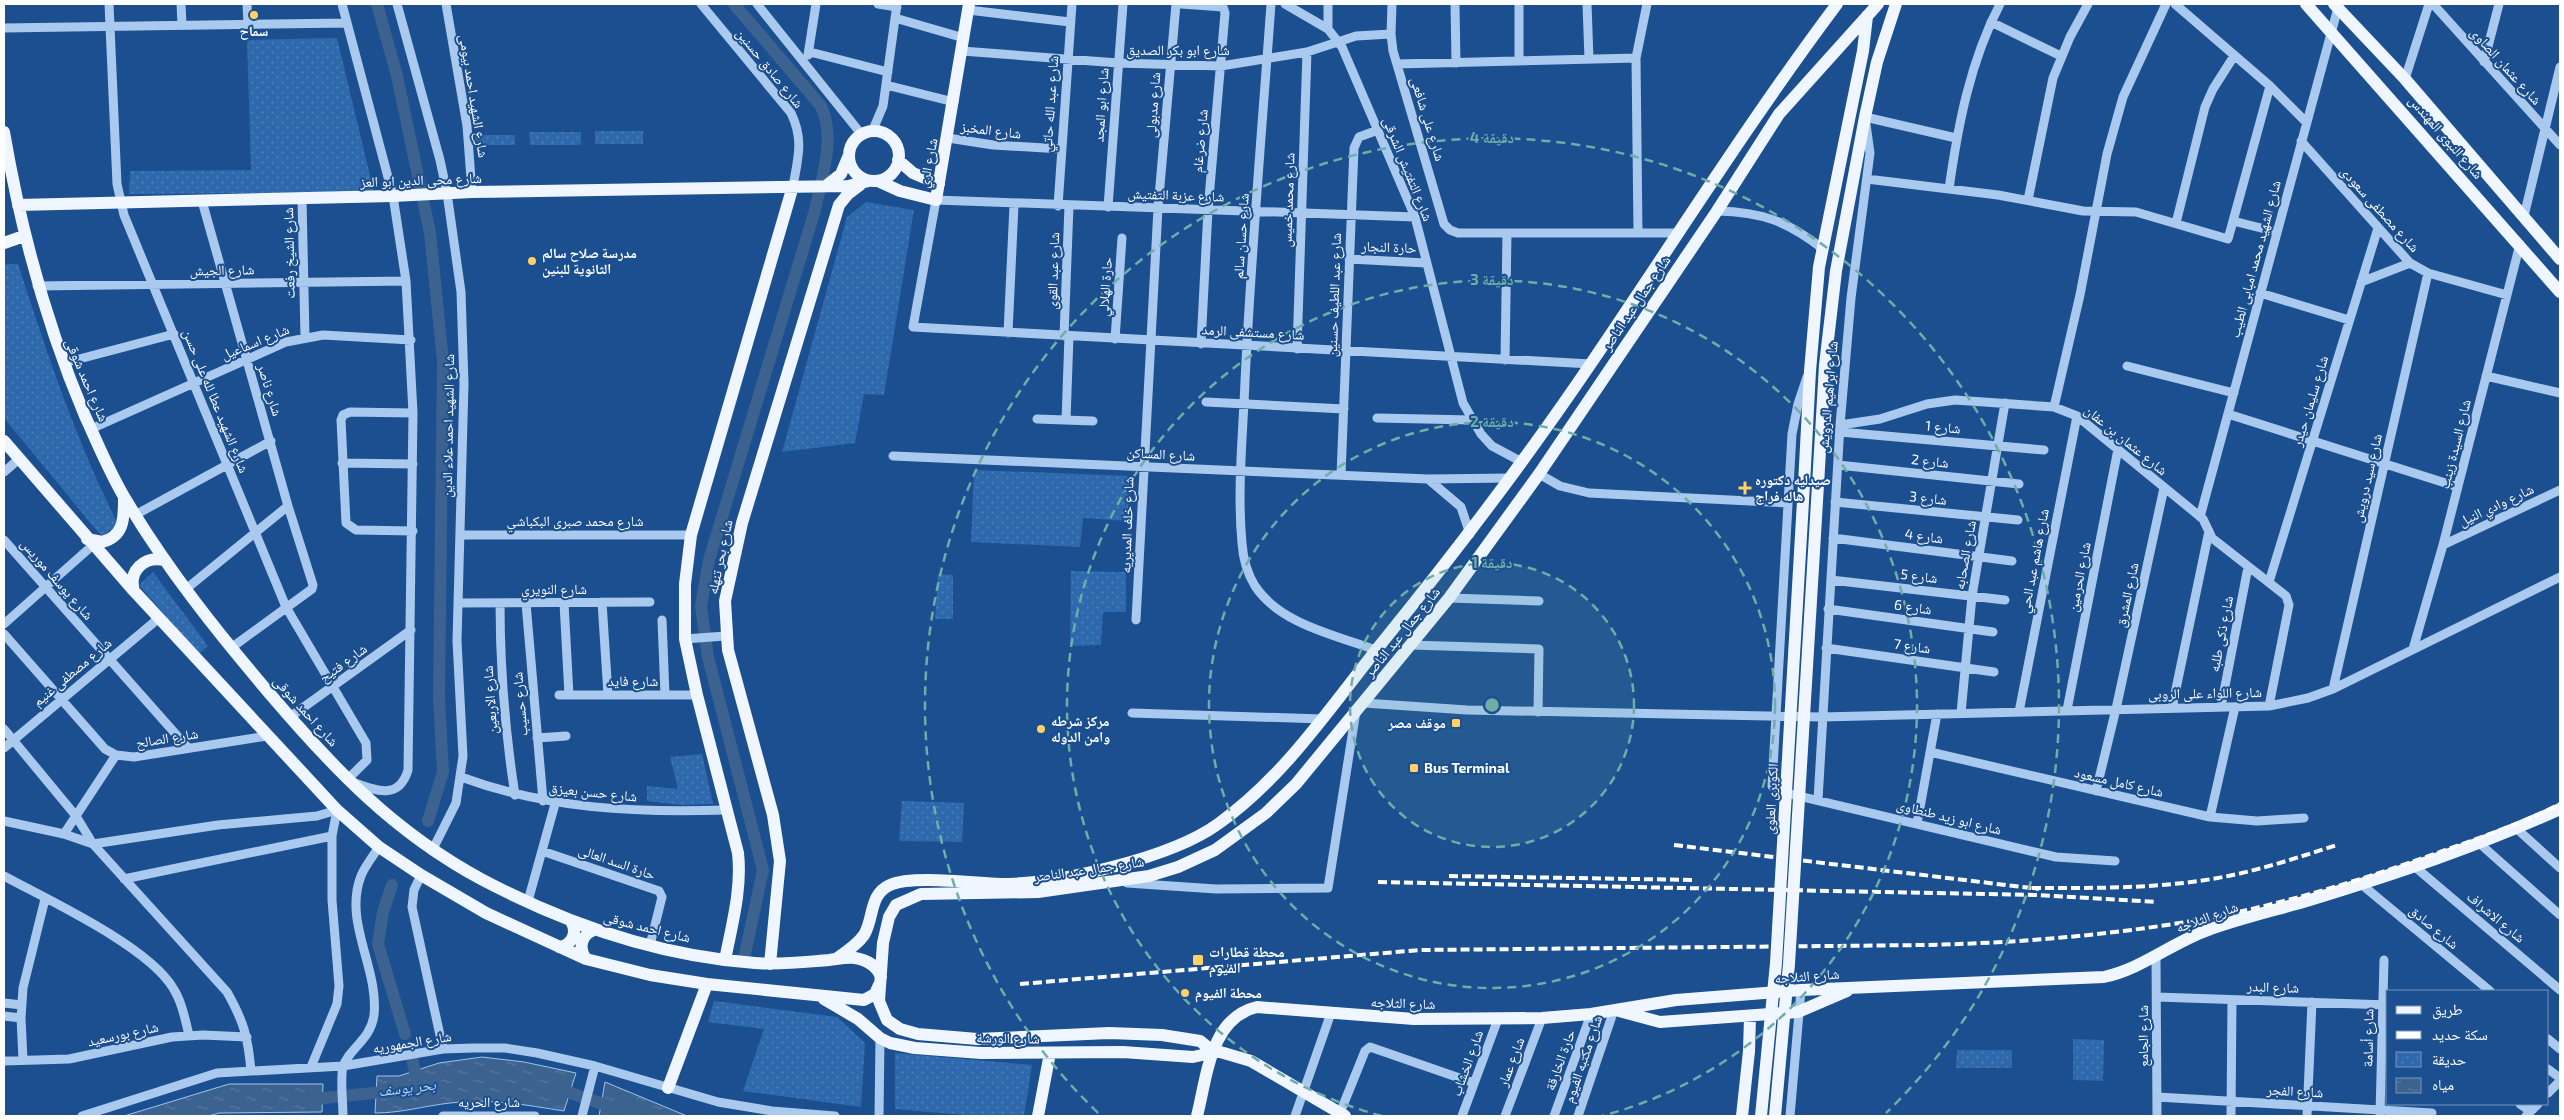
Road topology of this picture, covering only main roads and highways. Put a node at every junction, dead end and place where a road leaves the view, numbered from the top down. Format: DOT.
graph roads {
  1 [pos="1837,4"];
  2 [pos="1869,4"];
  3 [pos="1878,4"];
  4 [pos="1896,4"];
  5 [pos="2306,4"];
  6 [pos="2337,5"];
  7 [pos="968,7"];
  8 [pos="1866,18"];
  9 [pos="4,132"];
  10 [pos="5,151"];
  11 [pos="849,156"];
  12 [pos="898,160"];
  13 [pos="873,181"];
  14 [pos="939,184"];
  15 [pos="793,186"];
  16 [pos="826,186"];
  17 [pos="18,205"];
  18 [pos="839,205"];
  19 [pos="24,236"];
  20 [pos="4,243"];
  21 [pos="2560,259"];
  22 [pos="2560,292"];
  23 [pos="4,442"];
  24 [pos="1804,484"];
  25 [pos="1818,485"];
  26 [pos="124,498"];
  27 [pos="90,542"];
  28 [pos="164,560"];
  29 [pos="134,592"];
  30 [pos="2560,809"];
  31 [pos="888,886"];
  32 [pos="896,905"];
  33 [pos="572,921"];
  34 [pos="594,930"];
  35 [pos="559,947"];
  36 [pos="586,959"];
  37 [pos="836,959"];
  38 [pos="725,960"];
  39 [pos="770,964"];
  40 [pos="880,981"];
  41 [pos="707,984"];
  42 [pos="1853,988"];
  43 [pos="820,997"];
  44 [pos="1614,1010"];
  45 [pos="1750,1017"];
  46 [pos="1212,1050"];
  47 [pos="1050,1053"];
  48 [pos="668,1088"];
  49 [pos="1342,1115"];
  50 [pos="1038,1116"];
  51 [pos="1197,1116"];
  52 [pos="1742,1116"];
  53 [pos="1761,1116"];
  54 [pos="1775,1116"];
  1 -- 31 [label="main road, شارع جمال عبد الناصر"];
  2 -- 8 [label="main road, شارع ابراهيم الدرويش"];
  3 -- 8 [label="main road, شارع جمال عبد الناصر"];
  4 -- 25 [label="main road, شارع ابراهيم الدرويش"];
  5 -- 22 [label="main road, شارع النبوى المهندس"];
  6 -- 21 [label="main road, شارع النبوى المهندس"];
  7 -- 14 [label="main road, شارع الري"];
  8 -- 24 [label="main road, شارع ابراهيم الدرويش"];
  8 -- 32 [label="main road, شارع جمال عبد الناصر"];
  9 -- 10 [label="main road, شارع احمد شوقى"];
  10 -- 17 [label="main road, شارع احمد شوقى"];
  11 -- 12 [label="main road"];
  11 -- 13 [label="main road"];
  11 -- 16 [label="main road"];
  12 -- 13 [label="main road"];
  12 -- 14 [label="main road"];
  13 -- 14 [label="main road, شارع الري"];
  13 -- 16 [label="main road, شارع محى الدين ابو العز"];
  13 -- 18 [label="main road, شارع بحر تنهله"];
  15 -- 16 [label="main road, شارع محى الدين ابو العز"];
  15 -- 17 [label="main road, شارع محى الدين ابو العز"];
  15 -- 38 [label="main road, شارع بحر تنهله"];
  16 -- 18 [label="main road"];
  17 -- 19 [label="main road, شارع احمد شوقى"];
  18 -- 39 [label="main road, شارع بحر تنهله"];
  19 -- 20 [label="main road"];
  19 -- 26 [label="main road, شارع احمد شوقى"];
  23 -- 27 [label="main road"];
  24 -- 53 [label="main road, الكوبرى العلوى, bridge"];
  25 -- 54 [label="main road, الكوبرى العلوى, bridge"];
  26 -- 27 [label="main road"];
  26 -- 28 [label="main road, شارع احمد شوقى"];
  27 -- 29 [label="main road"];
  28 -- 29 [label="main road"];
  28 -- 33 [label="main road, شارع احمد شوقى"];
  29 -- 35 [label="main road"];
  30 -- 42 [label="main road, شارع الثلاجه"];
  31 -- 32 [label="main road"];
  31 -- 37 [label="main road"];
  32 -- 40 [label="main road"];
  33 -- 34 [label="main road, شارع احمد شوقى"];
  33 -- 35 [label="main road"];
  34 -- 36 [label="main road"];
  34 -- 38 [label="main road, شارع احمد شوقى"];
  35 -- 36 [label="main road"];
  36 -- 41 [label="main road"];
  37 -- 39 [label="main road, شارع احمد شوقى"];
  37 -- 40 [label="main road, شارع احمد شوقى"];
  38 -- 39 [label="main road, شارع احمد شوقى"];
  40 -- 43 [label="main road"];
  40 -- 46 [label="main road, شارع الورشة"];
  41 -- 43 [label="main road"];
  41 -- 48 [label="main road"];
  42 -- 44 [label="main road, شارع الثلاجه"];
  42 -- 45 [label="main road, شارع الثلاجه"];
  43 -- 47 [label="main road, شارع الورشة"];
  44 -- 45 [label="main road, شارع الثلاجه"];
  44 -- 46 [label="main road, شارع الثلاجه"];
  45 -- 52 [label="main road"];
  46 -- 47 [label="main road, شارع الورشة"];
  46 -- 49 [label="main road, شارع الورشة"];
  46 -- 51 [label="main road, شارع الثلاجه"];
  47 -- 50 [label="main road"];
}
